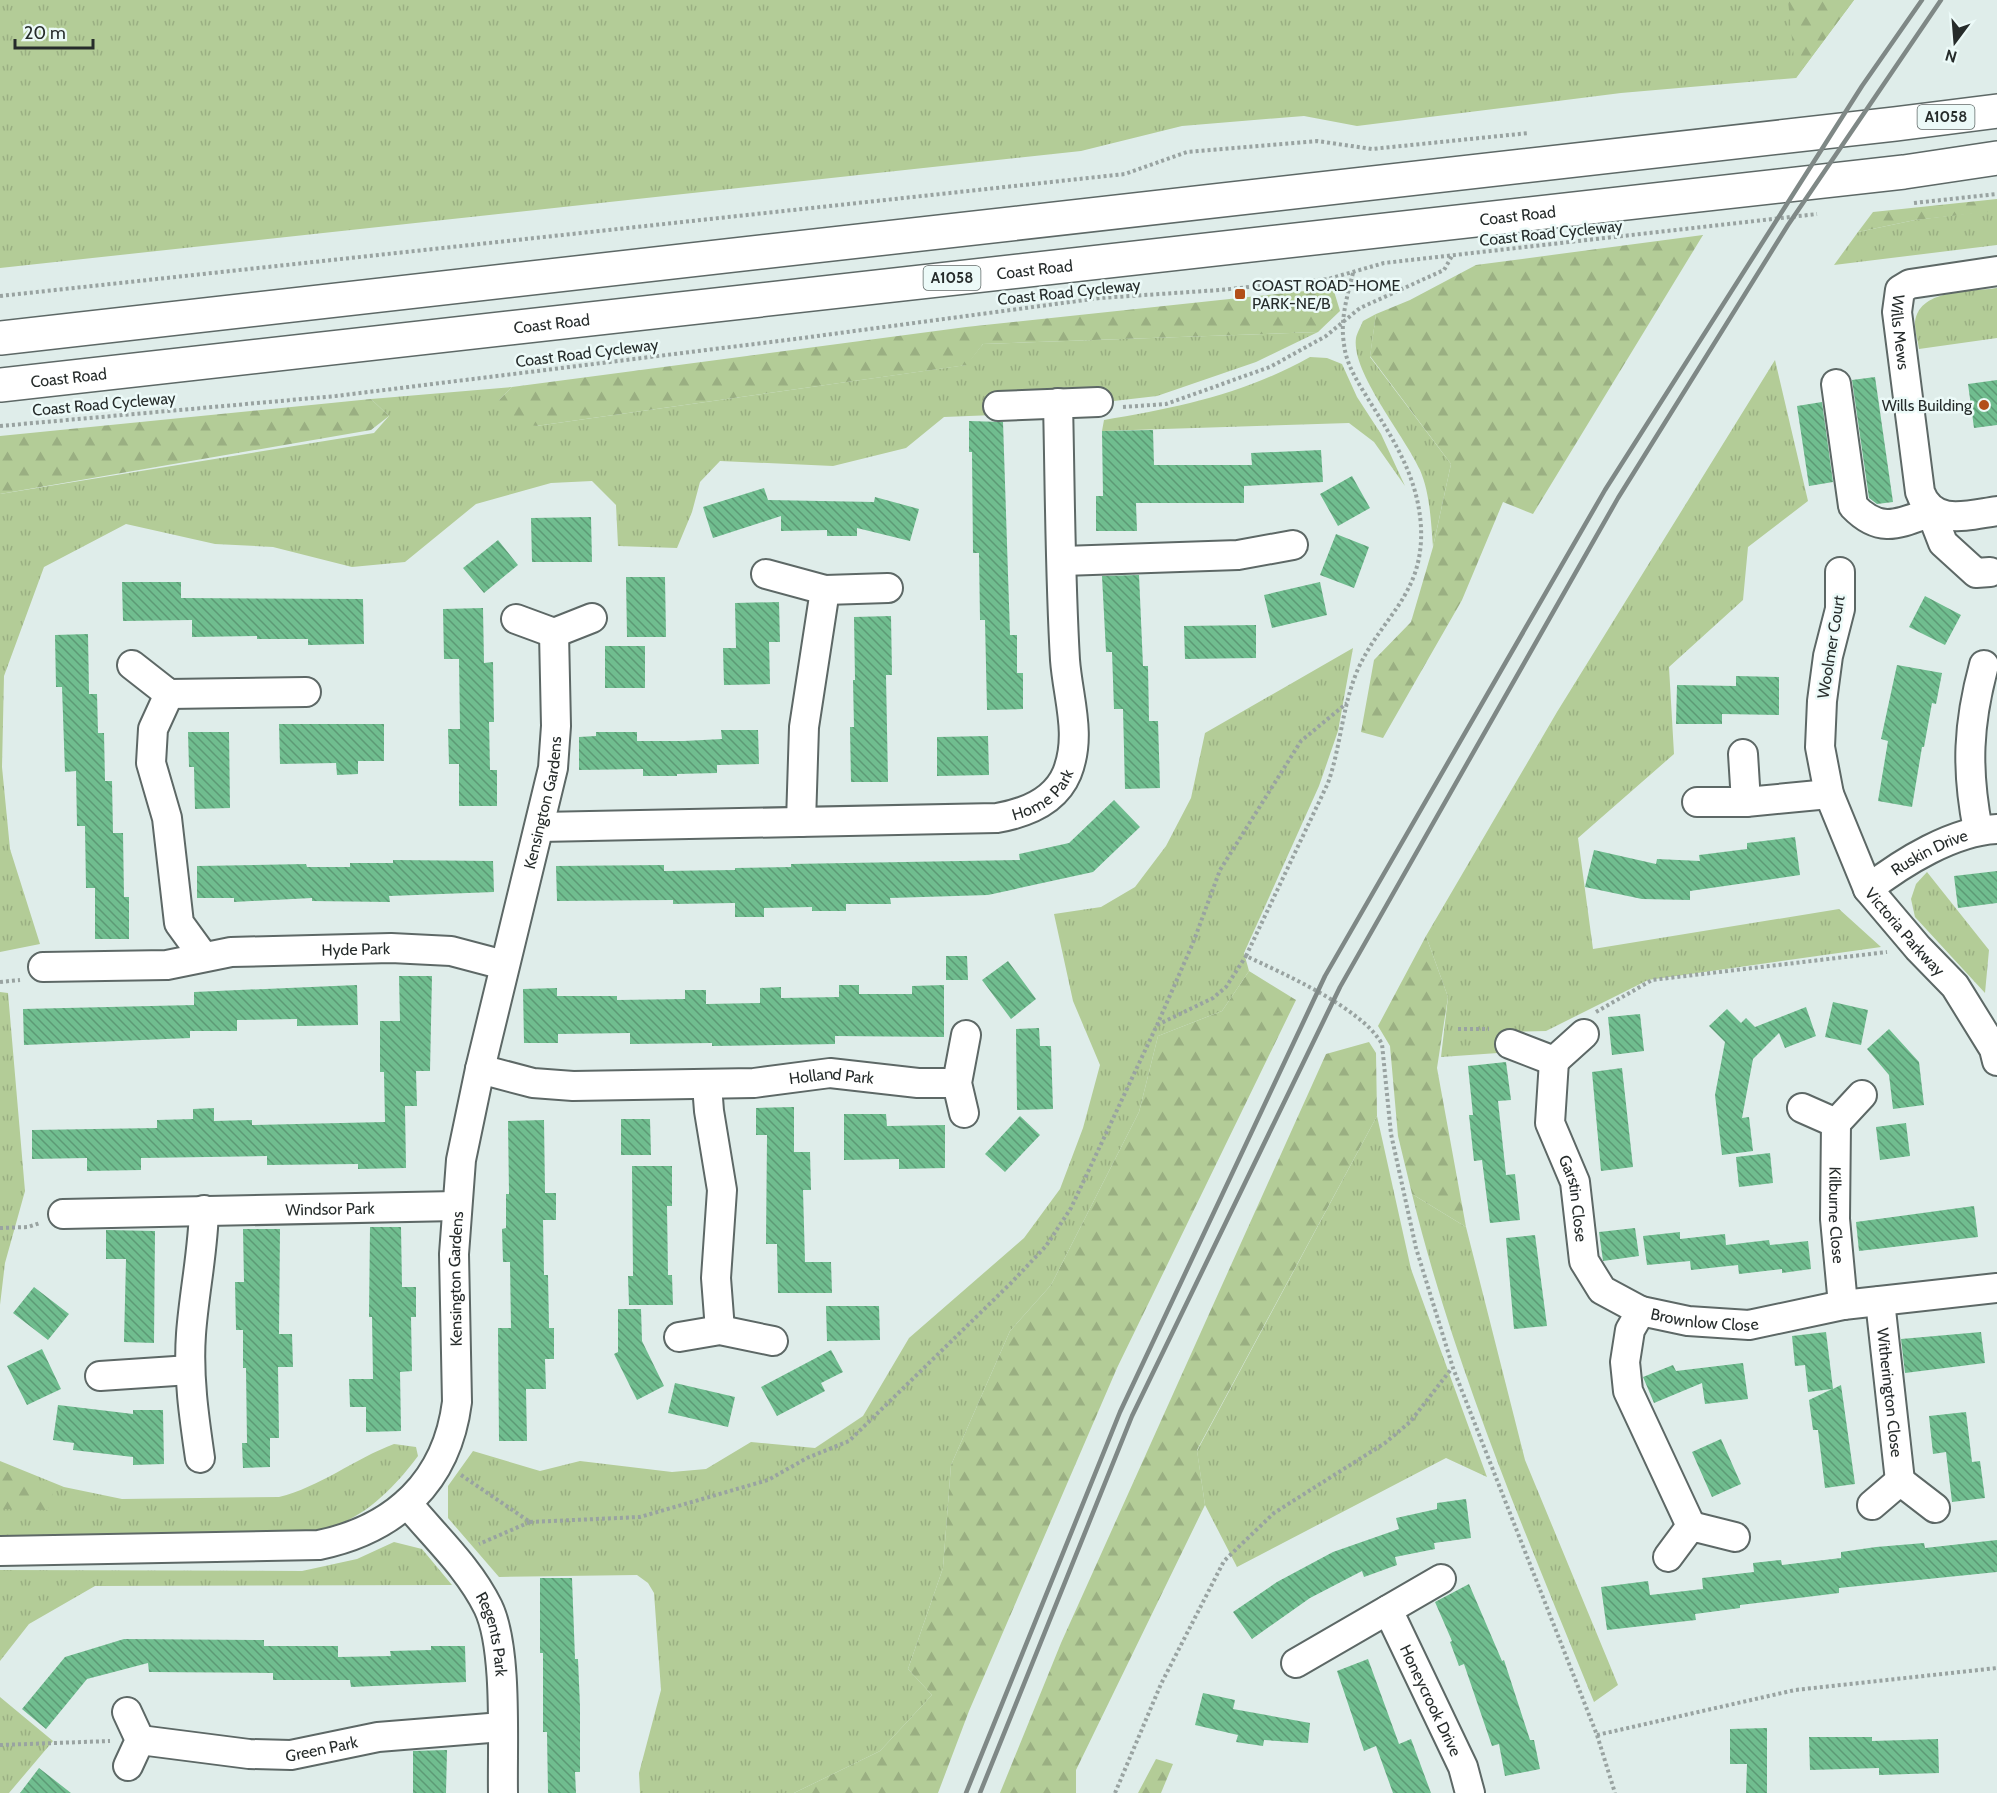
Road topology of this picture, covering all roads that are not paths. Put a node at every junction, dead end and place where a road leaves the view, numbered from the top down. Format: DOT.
graph roads {
  1 [pos="1997,111"];
  2 [pos="1997,158"];
  3 [pos="1997,164"];
  4 [pos="1904,171"];
  5 [pos="1997,271"];
  6 [pos="0,338"];
  7 [pos="1836,384"];
  8 [pos="0,385"];
  9 [pos="1098,402"];
  10 [pos="1058,403"];
  11 [pos="998,406"];
  12 [pos="1997,511"];
  13 [pos="1931,512"];
  14 [pos="1293,545"];
  15 [pos="1063,561"];
  16 [pos="1990,572"];
  17 [pos="1840,573"];
  18 [pos="766,574"];
  19 [pos="888,588"];
  20 [pos="825,590"];
  21 [pos="592,618"];
  22 [pos="516,619"];
  23 [pos="555,633"];
  24 [pos="132,665"];
  25 [pos="1984,665"];
  26 [pos="306,692"];
  27 [pos="169,693"];
  28 [pos="1743,754"];
  29 [pos="1829,794"];
  30 [pos="1697,802"];
  31 [pos="1746,802"];
  32 [pos="801,822"];
  33 [pos="540,827"];
  34 [pos="1988,829"];
  35 [pos="1869,889"];
  36 [pos="204,956"];
  37 [pos="504,965"];
  38 [pos="43,967"];
  39 [pos="1584,1034"];
  40 [pos="966,1035"];
  41 [pos="1510,1044"];
  42 [pos="1554,1060"];
  43 [pos="1997,1061"];
  44 [pos="480,1069"];
  45 [pos="957,1083"];
  46 [pos="707,1085"];
  47 [pos="1862,1095"];
  48 [pos="1802,1108"];
  49 [pos="964,1113"];
  50 [pos="1836,1123"];
  51 [pos="457,1206"];
  52 [pos="204,1210"];
  53 [pos="63,1214"];
  54 [pos="1997,1288"];
  55 [pos="1880,1301"];
  56 [pos="1843,1305"];
  57 [pos="1641,1311"];
  58 [pos="720,1330"];
  59 [pos="679,1338"];
  60 [pos="774,1341"];
  61 [pos="190,1370"];
  62 [pos="100,1376"];
  63 [pos="200,1458"];
  64 [pos="1900,1482"];
  65 [pos="407,1503"];
  66 [pos="1872,1505"];
  67 [pos="1935,1508"];
  68 [pos="1691,1526"];
  69 [pos="1735,1537"];
  70 [pos="0,1551"];
  71 [pos="1668,1557"];
  72 [pos="1441,1580"];
  73 [pos="1389,1610"];
  74 [pos="1296,1663"];
  75 [pos="127,1712"];
  76 [pos="502,1727"];
  77 [pos="140,1740"];
  78 [pos="128,1766"];
  79 [pos="503,1793"];
  80 [pos="1470,1793"];
  1 -- 6 [label="highway, A1058"];
  2 -- 4 [label="highway, Coast Road / A1058"];
  3 -- 4 [label="highway, A1058"];
  4 -- 8 [label="highway, Coast Road / A1058"];
  5 -- 13 [label="street, Wills Mews"];
  7 -- 13 [label="street"];
  9 -- 10 [label="street"];
  10 -- 11 [label="street"];
  10 -- 15 [label="street, Home Park"];
  12 -- 13 [label="street"];
  13 -- 16 [label="street, Wills Mews"];
  14 -- 15 [label="street"];
  15 -- 32 [label="street, Home Park"];
  17 -- 29 [label="street, Woolmer Court"];
  18 -- 20 [label="street"];
  19 -- 20 [label="street"];
  20 -- 32 [label="street"];
  21 -- 23 [label="street"];
  22 -- 23 [label="street"];
  23 -- 33 [label="street, Kensington Gardens"];
  24 -- 27 [label="street"];
  25 -- 34 [label="street"];
  26 -- 27 [label="street"];
  27 -- 36 [label="street"];
  28 -- 31 [label="street"];
  29 -- 31 [label="street"];
  29 -- 35 [label="street, Victoria Parkway"];
  30 -- 31 [label="street"];
  32 -- 33 [label="street, Home Park"];
  33 -- 37 [label="street, Kensington Gardens"];
  34 -- 35 [label="street, Ruskin Drive"];
  35 -- 43 [label="street, Victoria Parkway"];
  36 -- 37 [label="street, Hyde Park"];
  36 -- 38 [label="street, Hyde Park"];
  37 -- 44 [label="street, Kensington Gardens"];
  39 -- 42 [label="street"];
  40 -- 45 [label="street"];
  41 -- 42 [label="street"];
  42 -- 57 [label="street, Garstin Close"];
  44 -- 46 [label="street, Holland Park"];
  44 -- 51 [label="street, Kensington Gardens"];
  45 -- 46 [label="street, Holland Park"];
  45 -- 49 [label="street"];
  46 -- 58 [label="street"];
  47 -- 50 [label="street"];
  48 -- 50 [label="street"];
  50 -- 56 [label="street, Kilburne Close"];
  51 -- 52 [label="street, Windsor Park"];
  51 -- 65 [label="street, Kensington Gardens"];
  52 -- 53 [label="street, Windsor Park"];
  52 -- 61 [label="street"];
  54 -- 55 [label="street, Brownlow Close"];
  55 -- 56 [label="street, Brownlow Close"];
  55 -- 64 [label="street, Witherington Close"];
  56 -- 57 [label="street, Brownlow Close"];
  57 -- 68 [label="street, Brownlow Close"];
  58 -- 59 [label="street"];
  58 -- 60 [label="street"];
  61 -- 62 [label="street"];
  61 -- 63 [label="street"];
  64 -- 66 [label="street"];
  64 -- 67 [label="street"];
  65 -- 70 [label="street, Kensington Gardens"];
  65 -- 76 [label="street, Regents Park"];
  68 -- 69 [label="street"];
  68 -- 71 [label="street"];
  72 -- 73 [label="street"];
  73 -- 74 [label="street"];
  73 -- 80 [label="street, Honeycrook Drive"];
  75 -- 77 [label="street"];
  76 -- 77 [label="street, Green Park"];
  76 -- 79 [label="street, Regents Park"];
  77 -- 78 [label="street"];
}
